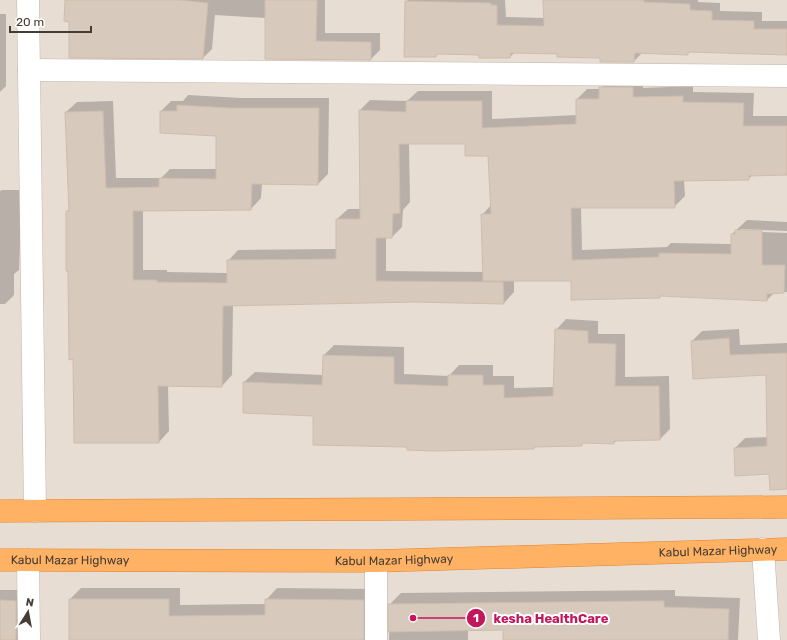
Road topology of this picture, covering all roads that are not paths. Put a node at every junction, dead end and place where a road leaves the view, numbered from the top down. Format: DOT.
graph roads {
  1 [pos="28,0"];
  2 [pos="29,70"];
  3 [pos="787,76"];
  4 [pos="787,507"];
  5 [pos="0,510"];
  6 [pos="35,511"];
  7 [pos="763,549"];
  8 [pos="787,549"];
  9 [pos="0,560"];
  10 [pos="28,560"];
  11 [pos="376,561"];
  12 [pos="29,640"];
  13 [pos="376,640"];
  14 [pos="769,640"];
  1 -- 2 [label="street"];
  2 -- 3 [label="street"];
  2 -- 6 [label="street"];
  4 -- 6 [label="highway"];
  5 -- 6 [label="highway"];
  7 -- 8 [label="highway, Kabul Mazar Highway"];
  7 -- 11 [label="highway, Kabul Mazar Highway"];
  7 -- 14 [label="street"];
  9 -- 10 [label="highway, Kabul Mazar Highway"];
  10 -- 11 [label="highway, Kabul Mazar Highway"];
  10 -- 12 [label="street"];
  11 -- 13 [label="street"];
}
